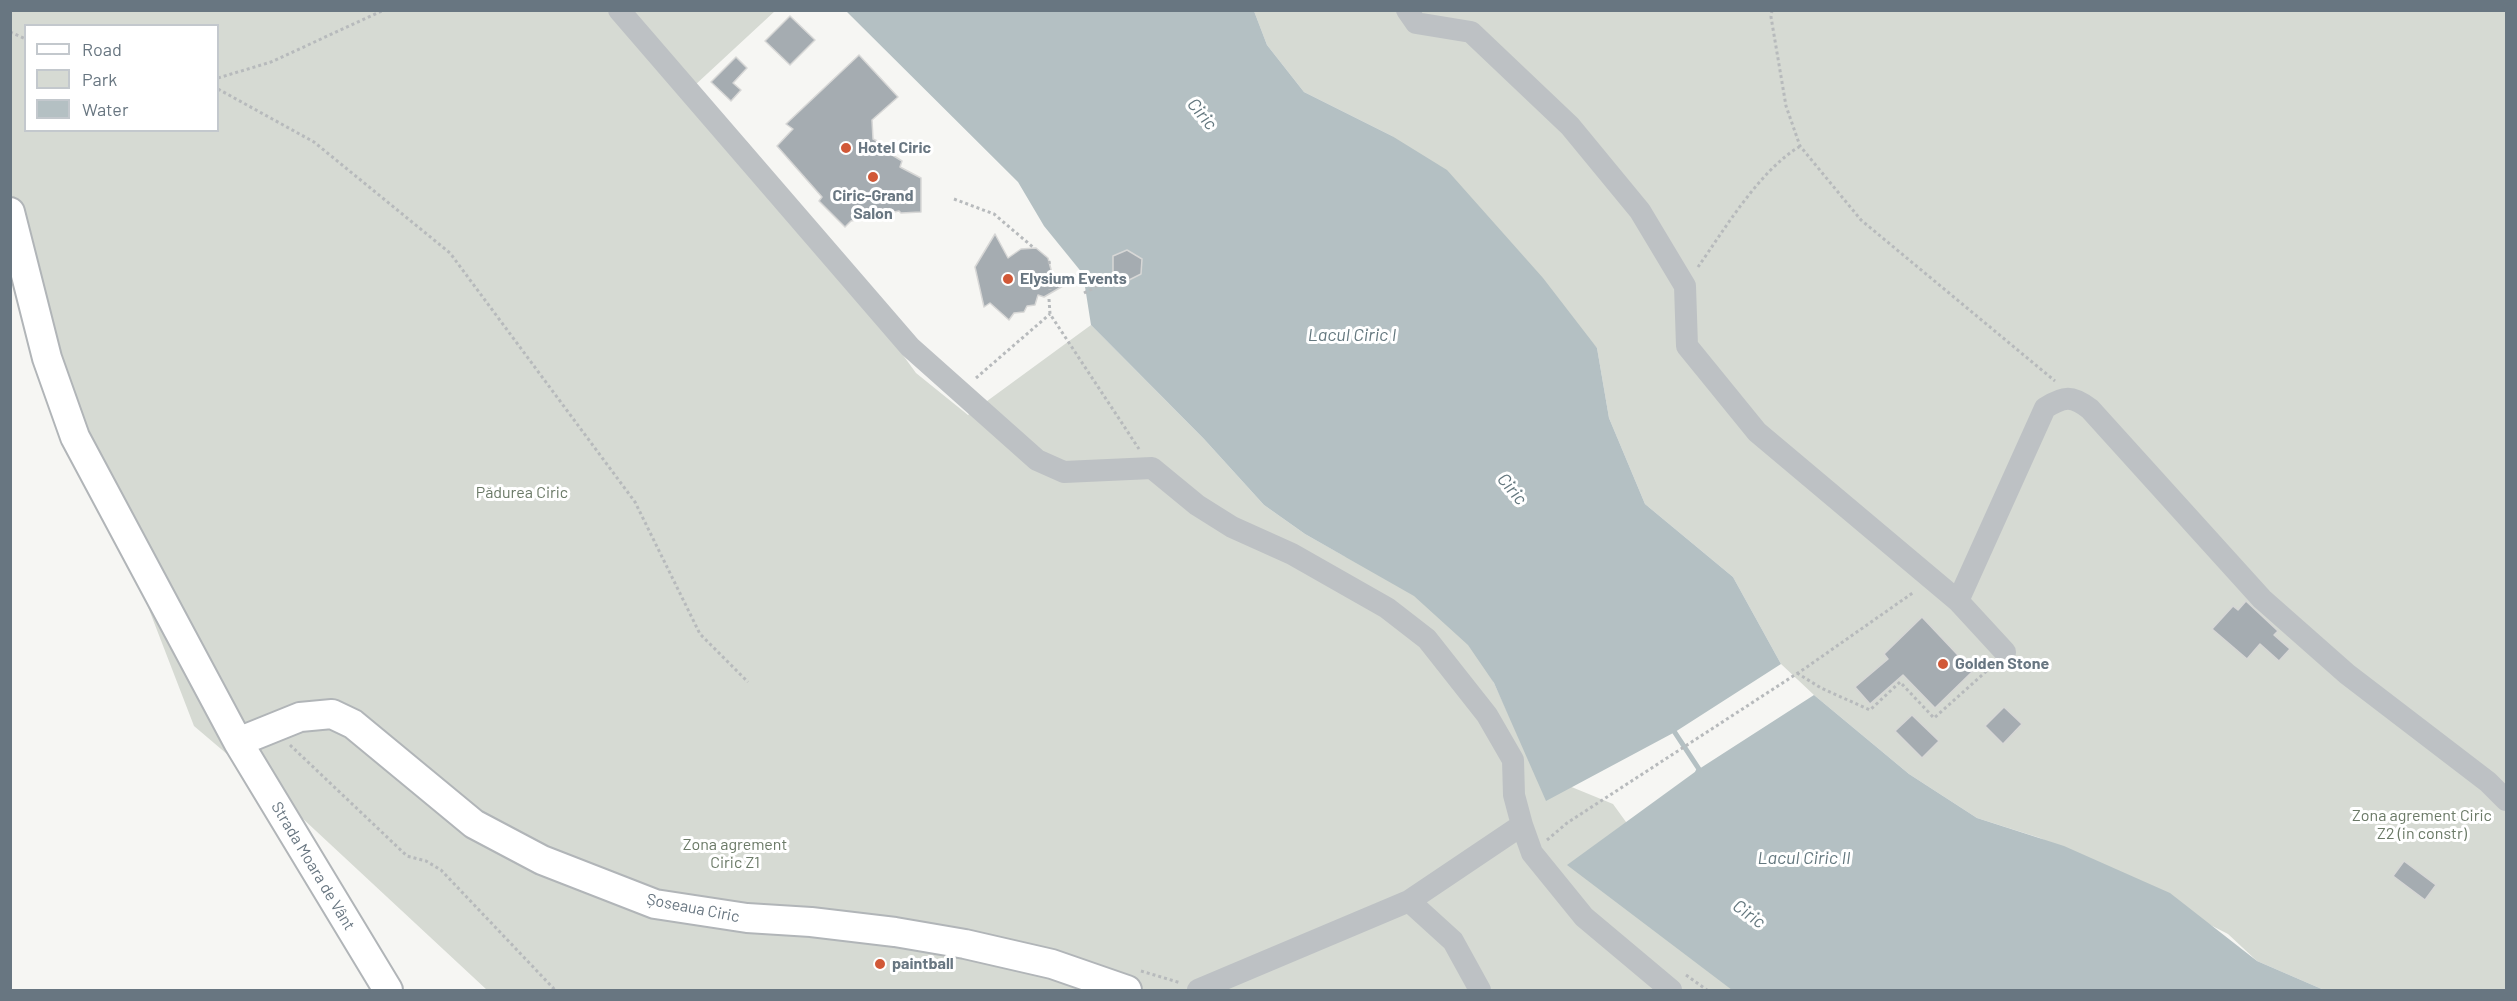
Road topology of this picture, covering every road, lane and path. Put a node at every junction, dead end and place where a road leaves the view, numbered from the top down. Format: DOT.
graph roads {
  1 [pos="384,10"];
  2 [pos="619,10"];
  3 [pos="1407,10"];
  4 [pos="1772,10"];
  5 [pos="10,32"];
  6 [pos="24,38"];
  7 [pos="219,78"];
  8 [pos="219,90"];
  9 [pos="1800,146"];
  10 [pos="954,199"];
  11 [pos="10,212"];
  12 [pos="1034,248"];
  13 [pos="1049,261"];
  14 [pos="1050,267"];
  15 [pos="1117,276"];
  16 [pos="1685,286"];
  17 [pos="1084,292"];
  18 [pos="1049,299"];
  19 [pos="1050,314"];
  20 [pos="961,391"];
  21 [pos="2067,398"];
  22 [pos="1152,468"];
  23 [pos="1933,578"];
  24 [pos="1958,601"];
  25 [pos="2000,658"];
  26 [pos="1797,673"];
  27 [pos="748,681"];
  28 [pos="272,726"];
  29 [pos="238,742"];
  30 [pos="2506,800"];
  31 [pos="1567,823"];
  32 [pos="1522,825"];
  33 [pos="1409,901"];
  34 [pos="388,990"];
  35 [pos="555,990"];
  36 [pos="1127,990"];
  37 [pos="1198,990"];
  38 [pos="1480,990"];
  39 [pos="1671,990"];
  1 -- 7 [label="path"];
  2 -- 20 [label="street"];
  3 -- 16 [label="street"];
  4 -- 9 [label="path"];
  5 -- 6 [label="path"];
  8 -- 27 [label="path"];
  9 -- 16 [label="path"];
  9 -- 21 [label="path"];
  10 -- 12 [label="path"];
  11 -- 29 [label="main road, Strada Moara de Vânt"];
  13 -- 14 [label="path"];
  15 -- 17 [label="path"];
  16 -- 23 [label="street"];
  18 -- 19 [label="path"];
  19 -- 20 [label="path"];
  19 -- 22 [label="path"];
  20 -- 22 [label="street"];
  21 -- 24 [label="street"];
  21 -- 30 [label="street"];
  22 -- 32 [label="street"];
  23 -- 24 [label="street"];
  23 -- 26 [label="path"];
  24 -- 25 [label="street"];
  25 -- 26 [label="path"];
  26 -- 31 [label="path"];
  28 -- 29 [label="main road, Șoseaua Ciric"];
  28 -- 35 [label="path"];
  28 -- 36 [label="main road, Șoseaua Ciric"];
  29 -- 34 [label="main road, Strada Moara de Vânt"];
  32 -- 33 [label="street"];
  32 -- 39 [label="street"];
  33 -- 37 [label="street"];
  33 -- 38 [label="street"];
}
